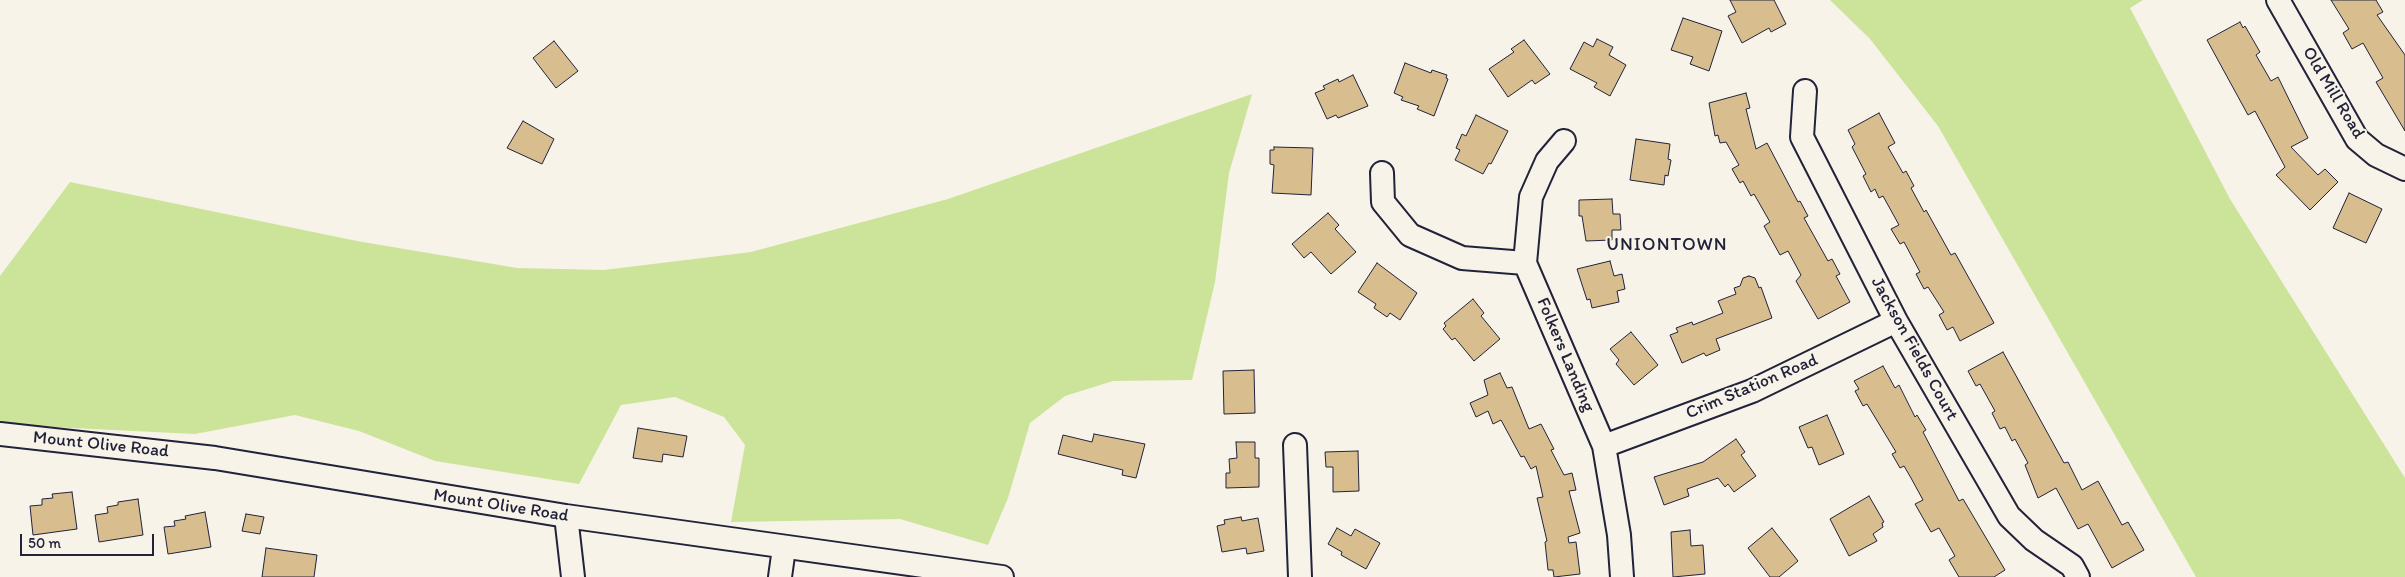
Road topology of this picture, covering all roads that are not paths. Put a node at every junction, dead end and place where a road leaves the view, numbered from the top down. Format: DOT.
graph roads {
  1 [pos="2278,0"];
  2 [pos="1805,91"];
  3 [pos="1564,141"];
  4 [pos="2405,169"];
  5 [pos="1382,173"];
  6 [pos="1526,262"];
  7 [pos="1896,321"];
  8 [pos="0,434"];
  9 [pos="1295,445"];
  10 [pos="1604,446"];
  11 [pos="566,516"];
  12 [pos="784,548"];
  13 [pos="573,577"];
  14 [pos="780,577"];
  15 [pos="1002,577"];
  16 [pos="1300,577"];
  17 [pos="1622,577"];
  18 [pos="2078,577"];
  1 -- 4 [label="street, Old Mill Road"];
  2 -- 7 [label="street, Jackson Fields Court"];
  3 -- 6 [label="street, Folkers Landing"];
  5 -- 6 [label="street"];
  6 -- 10 [label="street, Folkers Landing"];
  7 -- 10 [label="street, Crim Station Road"];
  7 -- 18 [label="street, Jackson Fields Court"];
  8 -- 11 [label="street, Mount Olive Road"];
  9 -- 16 [label="street"];
  10 -- 17 [label="street, Folkers Landing"];
  11 -- 12 [label="street, Mount Olive Road"];
  11 -- 13 [label="street"];
  12 -- 14 [label="street"];
  12 -- 15 [label="street, Mount Olive Road"];
}
